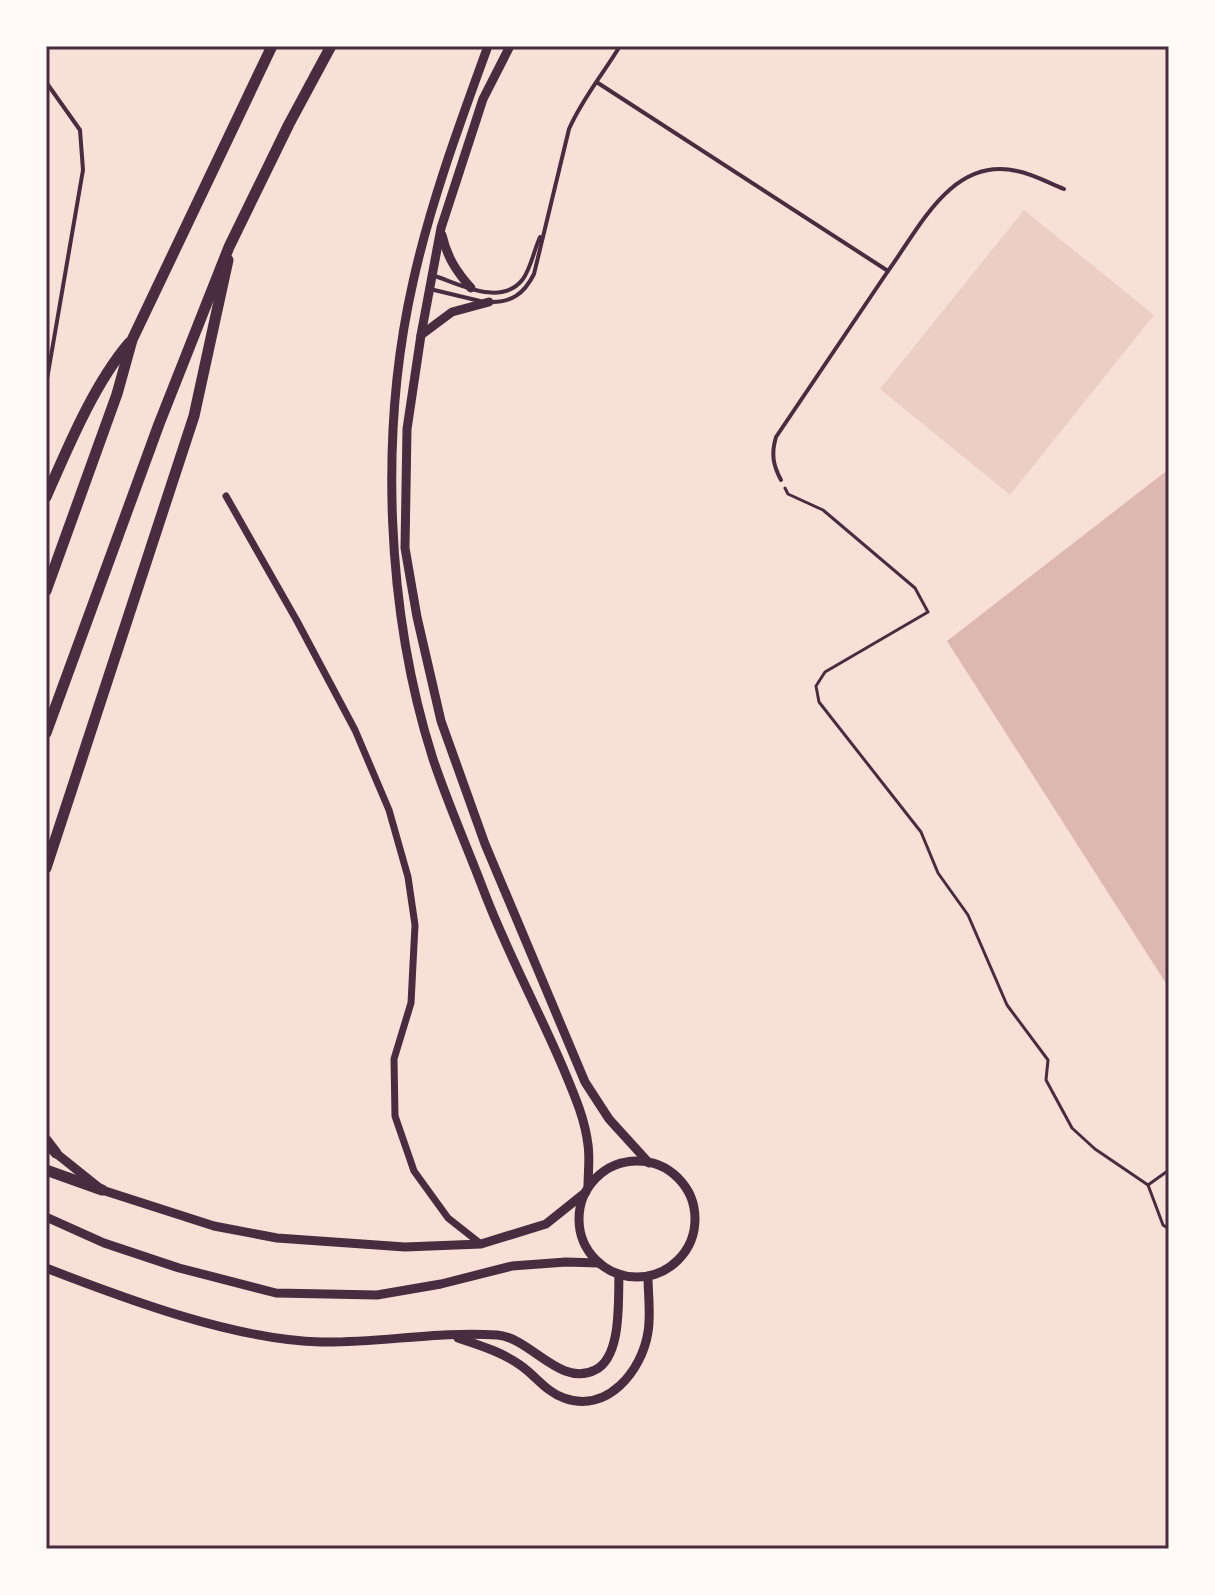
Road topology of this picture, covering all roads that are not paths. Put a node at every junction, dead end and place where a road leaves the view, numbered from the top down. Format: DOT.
graph roads {
  1 [pos="272,46"];
  2 [pos="331,46"];
  3 [pos="488,46"];
  4 [pos="510,46"];
  5 [pos="620,46"];
  6 [pos="46,82"];
  7 [pos="598,83"];
  8 [pos="1064,189"];
  9 [pos="441,228"];
  10 [pos="543,232"];
  11 [pos="229,247"];
  12 [pos="416,270"];
  13 [pos="888,271"];
  14 [pos="432,275"];
  15 [pos="412,285"];
  16 [pos="471,288"];
  17 [pos="430,289"];
  18 [pos="489,302"];
  19 [pos="421,335"];
  20 [pos="132,340"];
  21 [pos="46,385"];
  22 [pos="781,480"];
  23 [pos="226,496"];
  24 [pos="46,497"];
  25 [pos="46,591"];
  26 [pos="46,733"];
  27 [pos="46,868"];
  28 [pos="49,1146"];
  29 [pos="649,1163"];
  30 [pos="46,1170"];
  31 [pos="587,1189"];
  32 [pos="102,1190"];
  33 [pos="46,1217"];
  34 [pos="481,1244"];
  35 [pos="599,1263"];
  36 [pos="46,1268"];
  37 [pos="619,1274"];
  38 [pos="648,1276"];
  39 [pos="451,1336"];
  1 -- 20 [label="main road"];
  2 -- 11 [label="main road"];
  3 -- 12 [label="street"];
  4 -- 9 [label="street"];
  5 -- 7 [label="lane"];
  6 -- 21 [label="lane"];
  7 -- 10 [label="lane"];
  7 -- 13 [label="lane"];
  8 -- 13 [label="lane"];
  9 -- 14 [label="street"];
  9 -- 16 [label="street"];
  10 -- 16 [label="lane"];
  10 -- 18 [label="lane"];
  11 -- 26 [label="main road"];
  11 -- 27 [label="main road"];
  12 -- 14 [label="street"];
  12 -- 15 [label="street"];
  13 -- 22 [label="lane"];
  14 -- 16 [label="lane"];
  14 -- 17 [label="street"];
  15 -- 17 [label="street"];
  15 -- 31 [label="street"];
  17 -- 18 [label="lane"];
  17 -- 19 [label="street"];
  18 -- 19 [label="street"];
  19 -- 29 [label="street"];
  20 -- 24 [label="main road"];
  20 -- 25 [label="main road"];
  23 -- 34 [label="street"];
  28 -- 32 [label="street"];
  29 -- 31 [label="street"];
  29 -- 38 [label="street"];
  30 -- 32 [label="main road"];
  31 -- 34 [label="street"];
  31 -- 35 [label="street"];
  32 -- 34 [label="street"];
  33 -- 35 [label="street"];
  35 -- 37 [label="street"];
  36 -- 39 [label="street"];
  37 -- 38 [label="street"];
  37 -- 39 [label="street"];
  38 -- 39 [label="street"];
}
